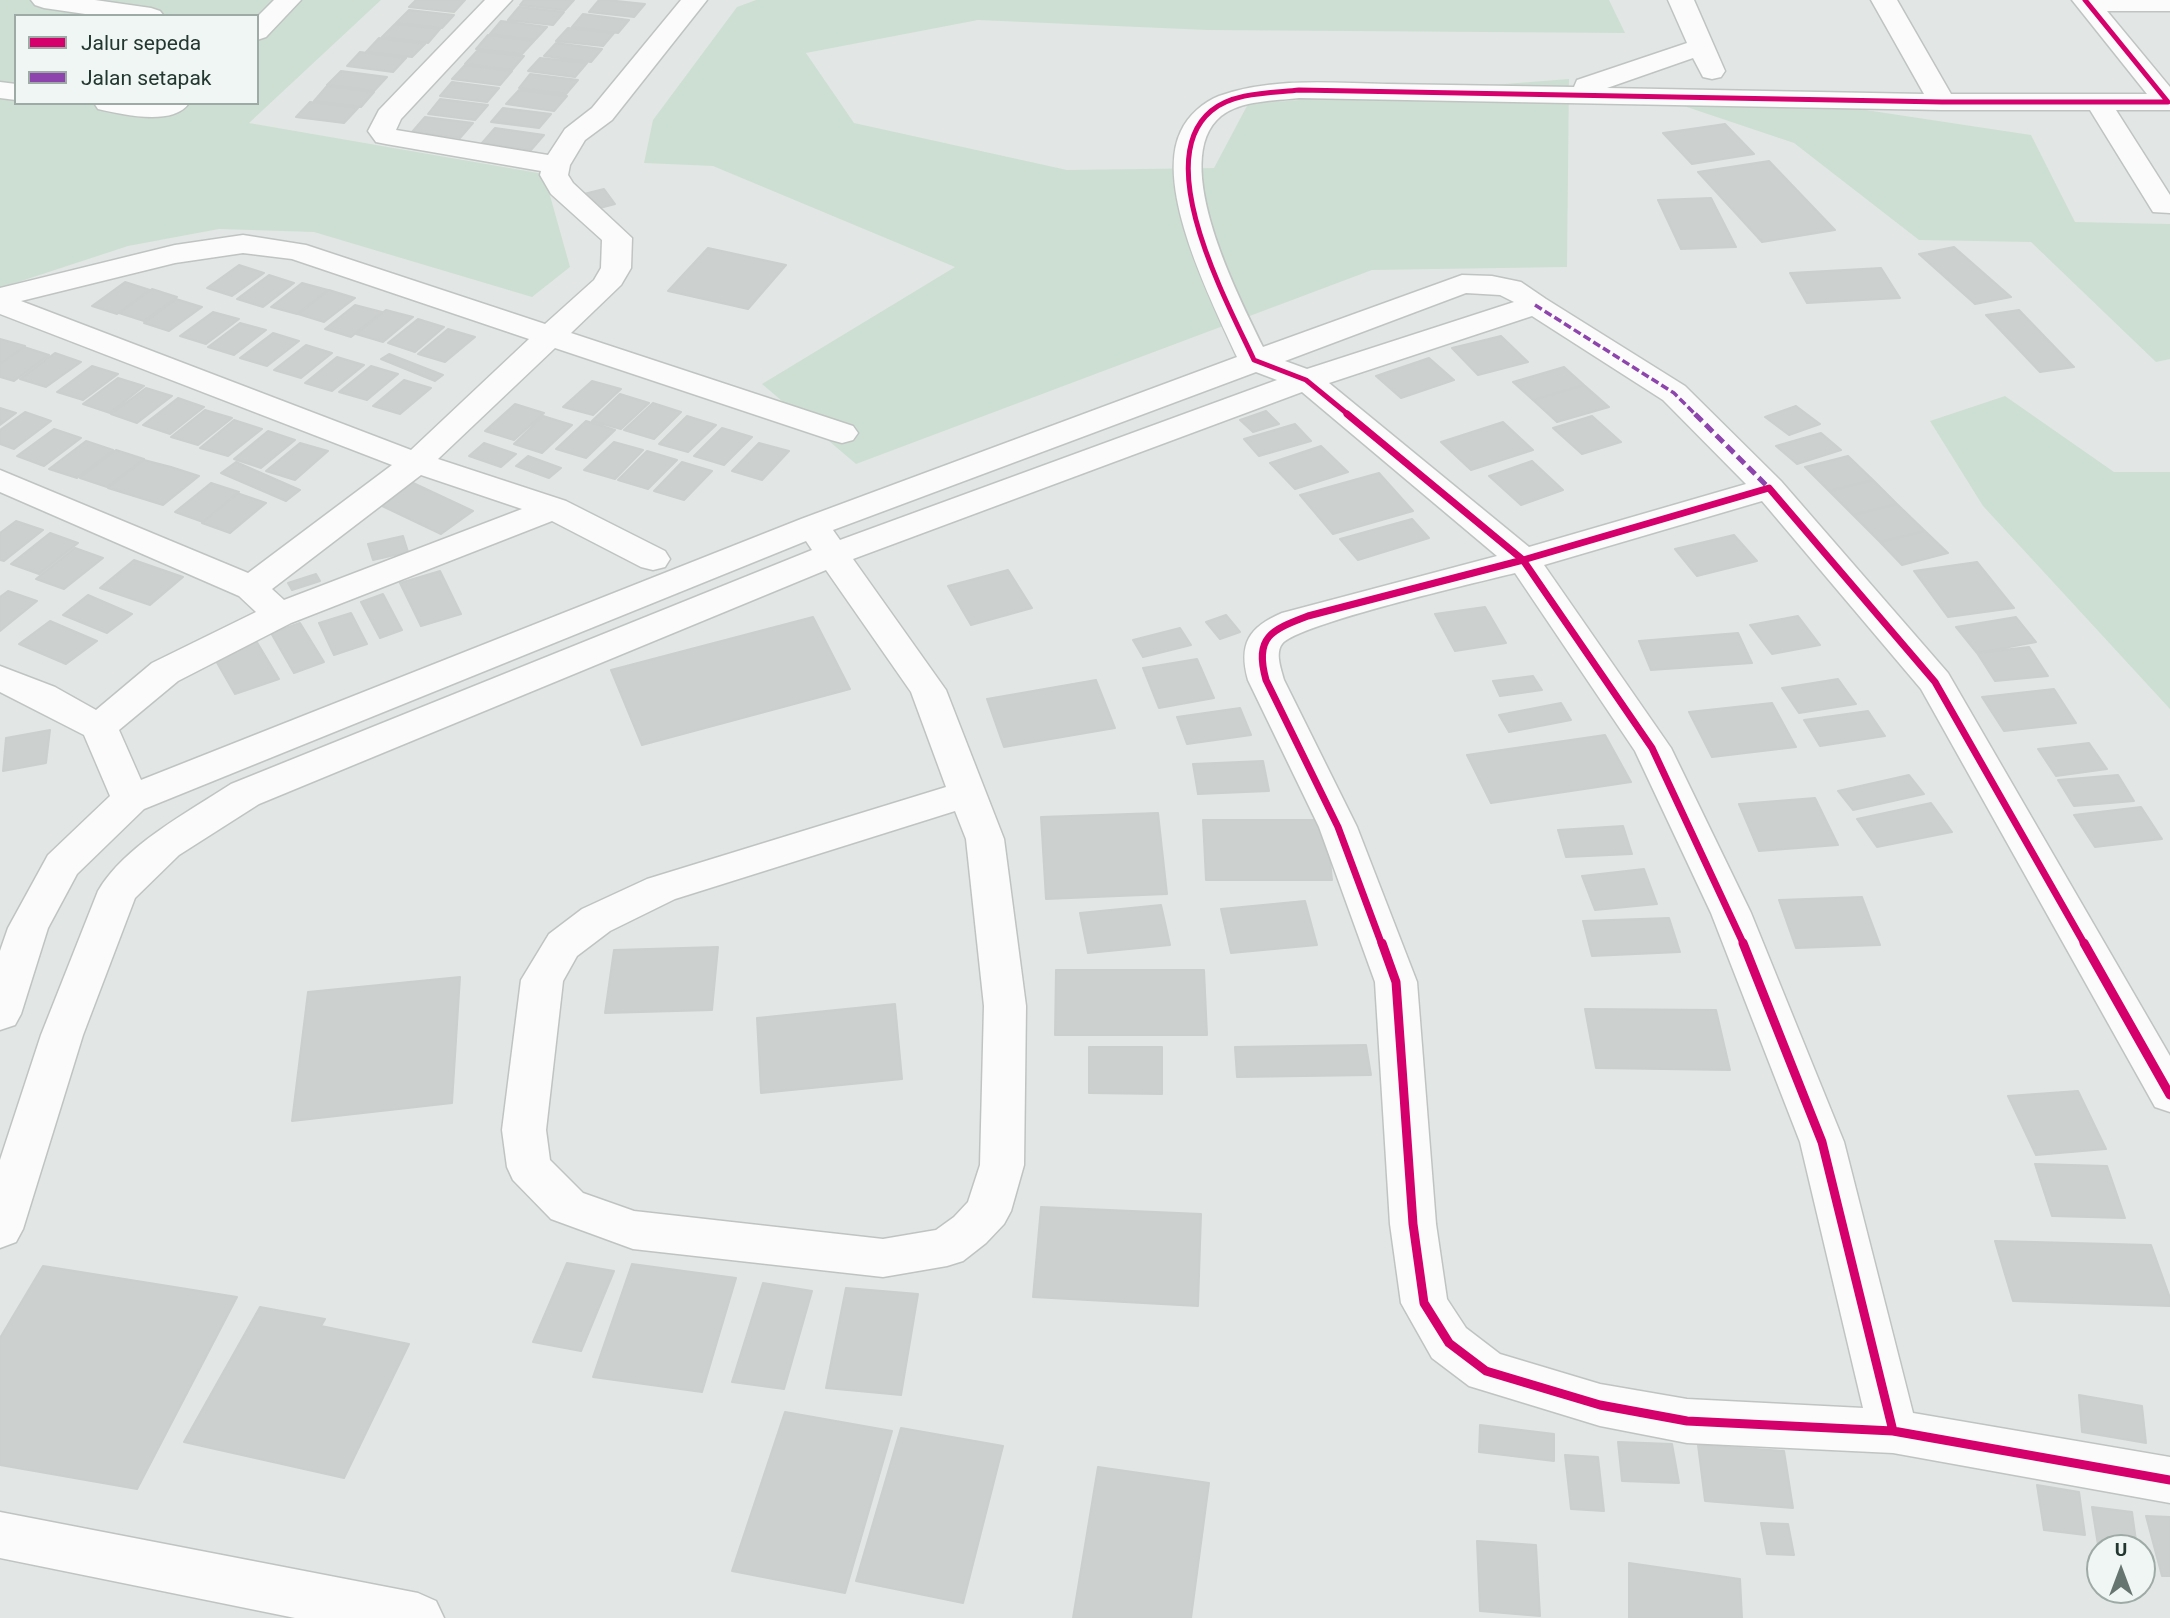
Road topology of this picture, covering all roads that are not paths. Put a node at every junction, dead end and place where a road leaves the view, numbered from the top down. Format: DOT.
graph roads {
  1 [pos="44,0"];
  2 [pos="288,0"];
  3 [pos="499,0"];
  4 [pos="694,0"];
  5 [pos="1682,0"];
  6 [pos="1884,0"];
  7 [pos="2086,1"];
  8 [pos="92,3"];
  9 [pos="2170,3"];
  10 [pos="142,14"];
  11 [pos="259,30"];
  12 [pos="1702,47"];
  13 [pos="1561,94"];
  14 [pos="1724,98"];
  15 [pos="1942,102"];
  16 [pos="2098,102"];
  17 [pos="2169,102"];
  18 [pos="123,105"];
  19 [pos="170,105"];
  20 [pos="556,165"];
  21 [pos="2163,206"];
  22 [pos="0,297"];
  23 [pos="0,303"];
  24 [pos="1535,305"];
  25 [pos="551,336"];
  26 [pos="1254,360"];
  27 [pos="1306,380"];
  28 [pos="842,433"];
  29 [pos="416,463"];
  30 [pos="0,480"];
  31 [pos="1769,488"];
  32 [pos="554,508"];
  33 [pos="822,540"];
  34 [pos="653,559"];
  35 [pos="1523,560"];
  36 [pos="251,588"];
  37 [pos="279,615"];
  38 [pos="0,678"];
  39 [pos="99,727"];
  40 [pos="967,794"];
  41 [pos="130,799"];
  42 [pos="0,1014"];
  43 [pos="2170,1095"];
  44 [pos="0,1229"];
  45 [pos="1894,1431"];
  46 [pos="2170,1480"];
  47 [pos="0,1535"];
  48 [pos="418,1618"];
  1 -- 8 [label="street"];
  2 -- 11 [label="street"];
  3 -- 20 [label="street"];
  4 -- 20 [label="street"];
  5 -- 12 [label="street"];
  6 -- 15 [label="street"];
  7 -- 9 [label="street"];
  7 -- 17 [label="street"];
  8 -- 10 [label="street"];
  12 -- 13 [label="street"];
  12 -- 14 [label="street"];
  13 -- 14 [label="street"];
  13 -- 26 [label="street"];
  14 -- 15 [label="street"];
  15 -- 16 [label="street"];
  16 -- 17 [label="street"];
  16 -- 21 [label="street"];
  18 -- 19 [label="street"];
  20 -- 25 [label="street"];
  22 -- 25 [label="street"];
  23 -- 29 [label="street"];
  24 -- 26 [label="street"];
  24 -- 27 [label="street"];
  24 -- 31 [label="street"];
  25 -- 28 [label="street"];
  25 -- 29 [label="street"];
  26 -- 27 [label="street"];
  26 -- 33 [label="street"];
  27 -- 33 [label="street"];
  27 -- 35 [label="street"];
  29 -- 32 [label="street"];
  29 -- 36 [label="street"];
  30 -- 36 [label="street"];
  31 -- 35 [label="street"];
  31 -- 43 [label="street"];
  32 -- 34 [label="street"];
  32 -- 37 [label="street"];
  33 -- 40 [label="street"];
  33 -- 41 [label="street"];
  33 -- 44 [label="street"];
  35 -- 45 [label="street"];
  35 -- 45 [label="street"];
  36 -- 37 [label="street"];
  37 -- 39 [label="street"];
  38 -- 39 [label="street"];
  39 -- 41 [label="street"];
  40 -- 40 [label="street"];
  41 -- 42 [label="street"];
  45 -- 46 [label="street"];
  47 -- 48 [label="street"];
}
